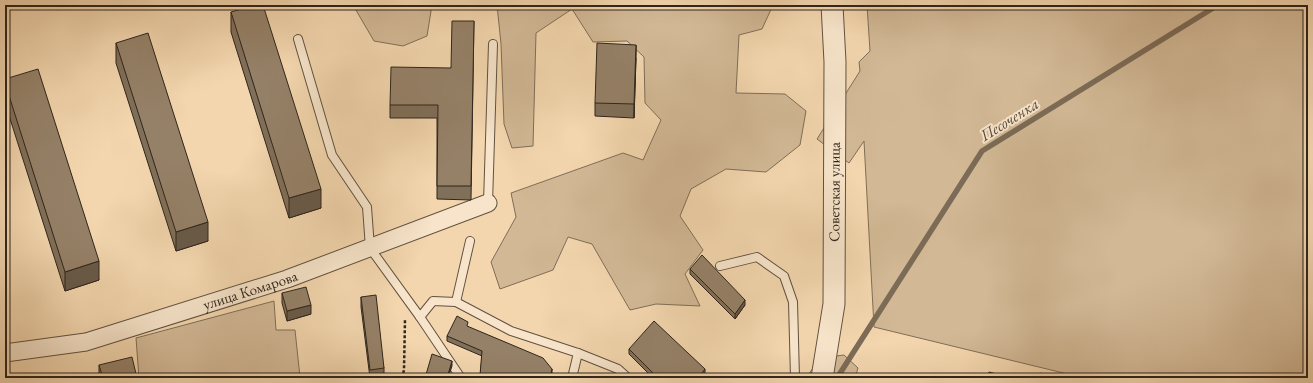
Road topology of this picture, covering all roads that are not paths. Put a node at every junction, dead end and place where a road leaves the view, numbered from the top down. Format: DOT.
graph roads {
  1 [pos="832,5"];
  2 [pos="298,39"];
  3 [pos="493,44"];
  4 [pos="488,204"];
  5 [pos="470,241"];
  6 [pos="370,248"];
  7 [pos="720,266"];
  8 [pos="456,302"];
  9 [pos="420,317"];
  10 [pos="5,353"];
  11 [pos="578,353"];
  12 [pos="461,378"];
  13 [pos="572,378"];
  14 [pos="628,378"];
  15 [pos="795,378"];
  16 [pos="822,378"];
  1 -- 16 [label="street, Советская улица"];
  2 -- 6 [label="lane"];
  3 -- 4 [label="lane"];
  4 -- 6 [label="street, улица Комарова"];
  5 -- 8 [label="lane"];
  6 -- 9 [label="lane"];
  6 -- 10 [label="street, улица Комарова"];
  7 -- 15 [label="lane"];
  8 -- 9 [label="lane"];
  8 -- 11 [label="lane"];
  9 -- 12 [label="lane"];
  11 -- 13 [label="lane"];
  11 -- 14 [label="lane"];
}
